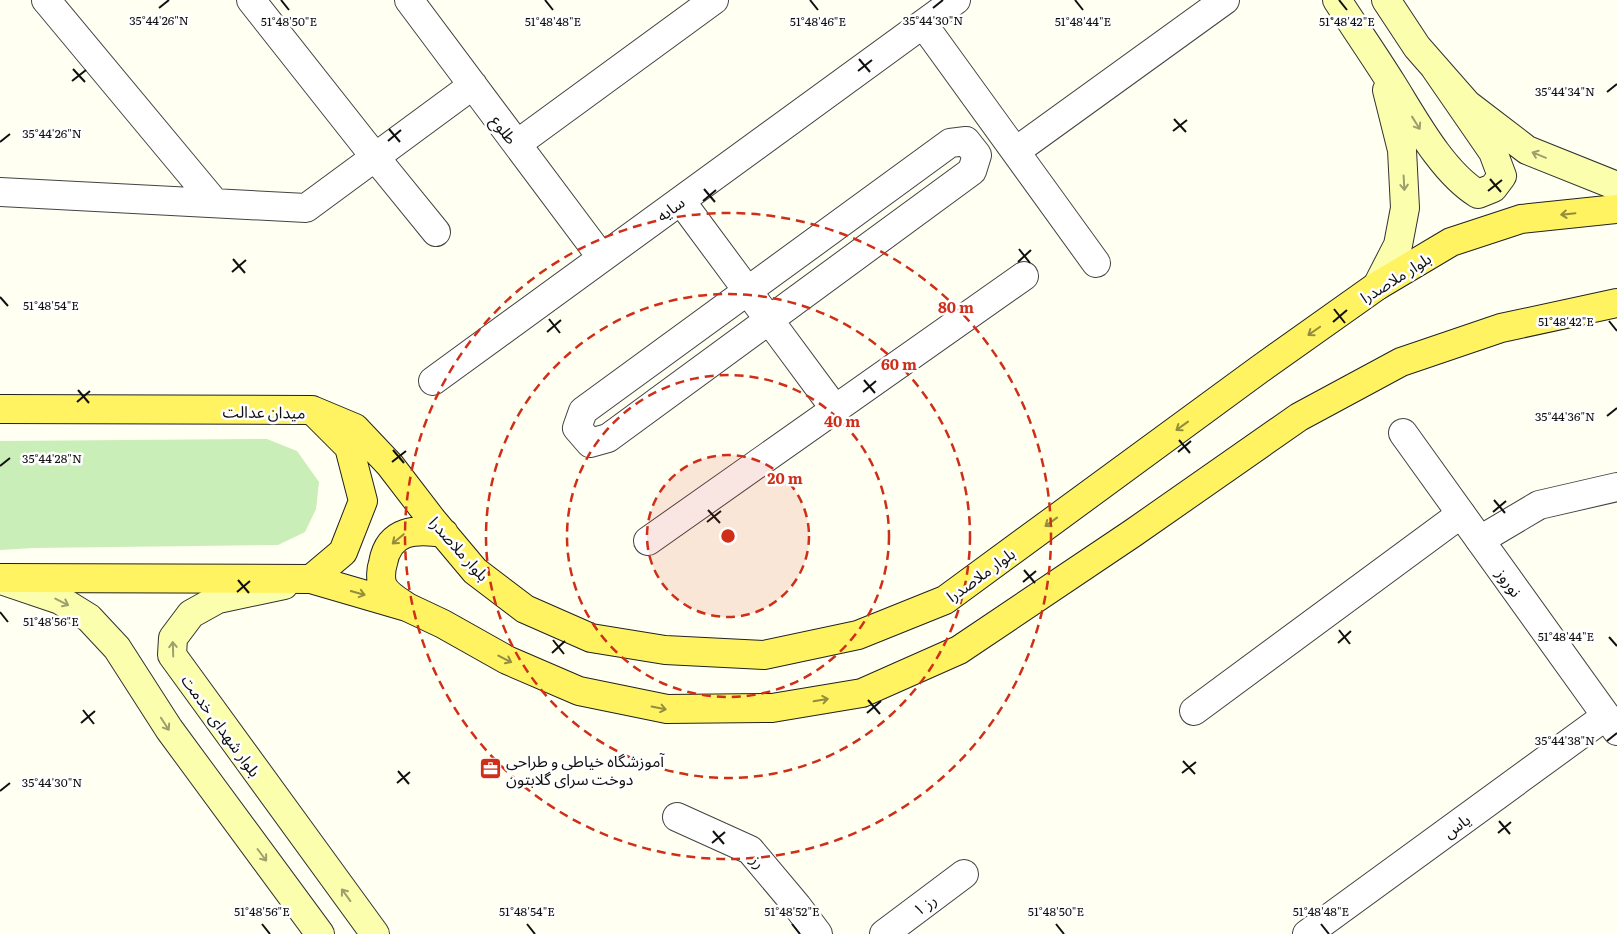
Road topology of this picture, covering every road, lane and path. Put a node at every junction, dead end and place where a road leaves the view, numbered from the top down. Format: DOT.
graph roads {
  1 [pos="46,0"];
  2 [pos="251,0"];
  3 [pos="409,0"];
  4 [pos="714,0"];
  5 [pos="956,0"];
  6 [pos="1225,0"];
  7 [pos="1337,0"];
  8 [pos="1386,0"];
  9 [pos="923,24"];
  10 [pos="1381,67"];
  11 [pos="1436,68"];
  12 [pos="473,86"];
  13 [pos="517,144"];
  14 [pos="1016,151"];
  15 [pos="375,157"];
  16 [pos="1617,186"];
  17 [pos="0,192"];
  18 [pos="681,201"];
  19 [pos="215,203"];
  20 [pos="1617,209"];
  21 [pos="436,232"];
  22 [pos="602,258"];
  23 [pos="1096,263"];
  24 [pos="1024,276"];
  25 [pos="1377,286"];
  26 [pos="748,291"];
  27 [pos="1617,303"];
  28 [pos="769,320"];
  29 [pos="433,382"];
  30 [pos="836,409"];
  31 [pos="0,410"];
  32 [pos="312,410"];
  33 [pos="1403,433"];
  34 [pos="1617,487"];
  35 [pos="1461,514"];
  36 [pos="444,533"];
  37 [pos="1480,540"];
  38 [pos="648,541"];
  39 [pos="0,579"];
  40 [pos="311,579"];
  41 [pos="407,607"];
  42 [pos="1194,711"];
  43 [pos="1612,723"];
  44 [pos="678,816"];
  45 [pos="964,874"];
  46 [pos="320,934"];
  47 [pos="375,934"];
  48 [pos="818,934"];
  49 [pos="884,934"];
  50 [pos="1306,934"];
  1 -- 19 [label="street"];
  2 -- 15 [label="street"];
  3 -- 12 [label="street, طلوع"];
  4 -- 13 [label="street"];
  5 -- 9 [label="street, سایه"];
  6 -- 14 [label="street"];
  7 -- 10 [label="main road"];
  8 -- 11 [label="main road"];
  9 -- 14 [label="street"];
  9 -- 18 [label="street, سایه"];
  10 -- 11 [label="main road, one-way"];
  10 -- 25 [label="main road, one-way"];
  16 -- 11 [label="main road, one-way"];
  12 -- 13 [label="street, طلوع"];
  12 -- 15 [label="street"];
  13 -- 22 [label="street, طلوع"];
  14 -- 23 [label="street"];
  15 -- 19 [label="street"];
  15 -- 21 [label="street"];
  17 -- 19 [label="street"];
  18 -- 22 [label="street, سایه"];
  18 -- 26 [label="street"];
  20 -- 25 [label="main road, بلوار ملاصدرا, one-way"];
  22 -- 29 [label="street, سایه"];
  24 -- 30 [label="street"];
  25 -- 36 [label="main road, بلوار ملاصدرا, one-way"];
  26 -- 28 [label="street"];
  26 -- 28 [label="street"];
  26 -- 28 [label="street"];
  41 -- 27 [label="main road, one-way"];
  28 -- 30 [label="street"];
  30 -- 38 [label="street"];
  31 -- 32 [label="main road, میدان عدالت"];
  32 -- 36 [label="main road, بلوار ملاصدرا"];
  32 -- 40 [label="main road, میدان عدالت"];
  33 -- 35 [label="street, نوروز"];
  34 -- 37 [label="street"];
  35 -- 37 [label="street, نوروز"];
  35 -- 42 [label="street"];
  36 -- 41 [label="main road, one-way"];
  37 -- 43 [label="street, نوروز"];
  39 -- 40 [label="main road"];
  39 -- 46 [label="main road, one-way"];
  40 -- 41 [label="main road, one-way"];
  47 -- 40 [label="main road, بلوار شهدای خدمت, one-way"];
  43 -- 50 [label="street, یاس"];
  44 -- 48 [label="street, رز"];
  45 -- 49 [label="street, رز ۱"];
}
